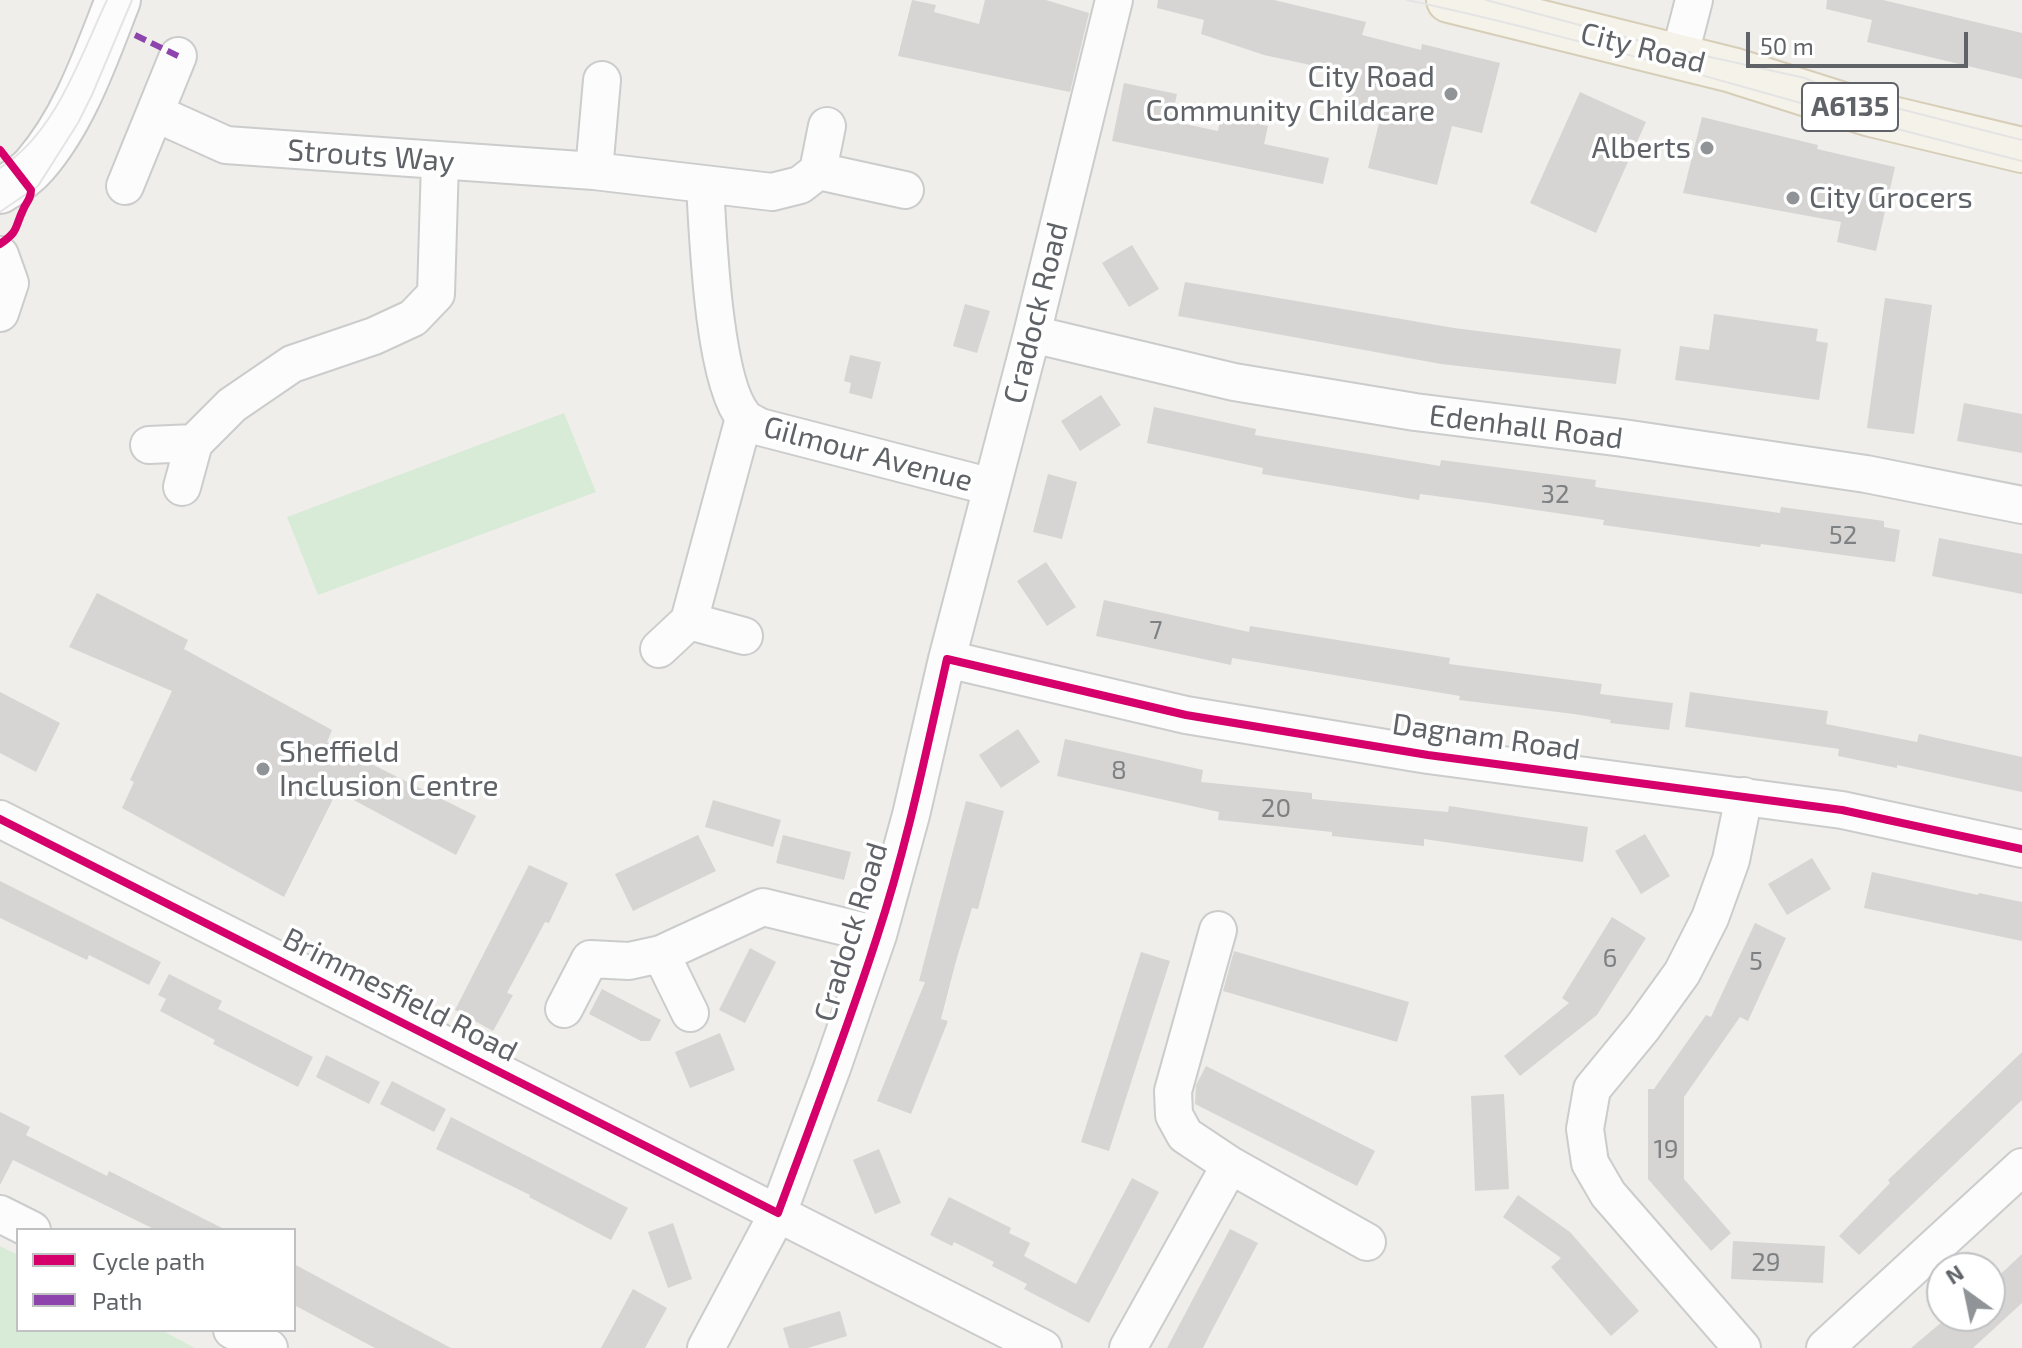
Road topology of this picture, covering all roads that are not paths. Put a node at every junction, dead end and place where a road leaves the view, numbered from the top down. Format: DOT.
graph roads {
  1 [pos="118,0"];
  2 [pos="1114,0"];
  3 [pos="1449,0"];
  4 [pos="1694,0"];
  5 [pos="178,56"];
  6 [pos="1679,58"];
  7 [pos="602,80"];
  8 [pos="155,113"];
  9 [pos="827,126"];
  10 [pos="2022,150"];
  11 [pos="440,162"];
  12 [pos="594,171"];
  13 [pos="818,171"];
  14 [pos="705,185"];
  15 [pos="125,186"];
  16 [pos="1,190"];
  17 [pos="905,190"];
  18 [pos="0,255"];
  19 [pos="0,313"];
  20 [pos="1032,334"];
  21 [pos="744,418"];
  22 [pos="194,443"];
  23 [pos="149,445"];
  24 [pos="182,487"];
  25 [pos="992,487"];
  26 [pos="2022,505"];
  27 [pos="689,621"];
  28 [pos="744,636"];
  29 [pos="659,649"];
  30 [pos="947,659"];
  31 [pos="1744,796"];
  32 [pos="0,819"];
  33 [pos="2022,849"];
  34 [pos="1218,930"];
  35 [pos="878,935"];
  36 [pos="661,954"];
  37 [pos="564,1009"];
  38 [pos="690,1013"];
  39 [pos="1230,1165"];
  40 [pos="2022,1167"];
  41 [pos="778,1213"];
  42 [pos="0,1214"];
  43 [pos="28,1228"];
  44 [pos="1367,1242"];
  45 [pos="236,1332"];
  46 [pos="269,1348"];
  47 [pos="706,1348"];
  48 [pos="1043,1348"];
  49 [pos="1128,1348"];
  50 [pos="1742,1348"];
  51 [pos="1825,1348"];
  1 -- 16 [label="street"];
  2 -- 20 [label="street, Cradock Road"];
  3 -- 6 [label="main road, City Road / A6135"];
  4 -- 6 [label="street"];
  5 -- 8 [label="street"];
  6 -- 10 [label="main road, City Road / A6135"];
  7 -- 12 [label="street"];
  8 -- 11 [label="street, Strouts Way"];
  8 -- 15 [label="street"];
  9 -- 13 [label="street"];
  11 -- 12 [label="street, Strouts Way"];
  11 -- 22 [label="street"];
  12 -- 14 [label="street, Strouts Way"];
  13 -- 14 [label="street, Strouts Way"];
  13 -- 17 [label="street"];
  14 -- 21 [label="street, Gilmour Avenue"];
  18 -- 19 [label="street"];
  20 -- 25 [label="street, Cradock Road"];
  20 -- 26 [label="street, Edenhall Road"];
  21 -- 25 [label="street, Gilmour Avenue"];
  21 -- 27 [label="street, Gilmour Avenue"];
  22 -- 23 [label="street"];
  22 -- 24 [label="street"];
  25 -- 30 [label="street, Cradock Road"];
  27 -- 28 [label="street"];
  27 -- 29 [label="street"];
  30 -- 31 [label="street, Dagnam Road"];
  30 -- 35 [label="street, Cradock Road"];
  31 -- 33 [label="street, Dagnam Road"];
  31 -- 50 [label="street"];
  32 -- 41 [label="street, Brimmesfield Road"];
  34 -- 39 [label="street"];
  35 -- 36 [label="street"];
  35 -- 41 [label="street, Cradock Road"];
  36 -- 37 [label="street"];
  36 -- 38 [label="street"];
  39 -- 44 [label="street"];
  39 -- 49 [label="street"];
  40 -- 51 [label="street"];
  41 -- 47 [label="street, Cradock Road"];
  41 -- 48 [label="street, Brimmesfield Road"];
  42 -- 43 [label="street"];
  45 -- 46 [label="street"];
}
